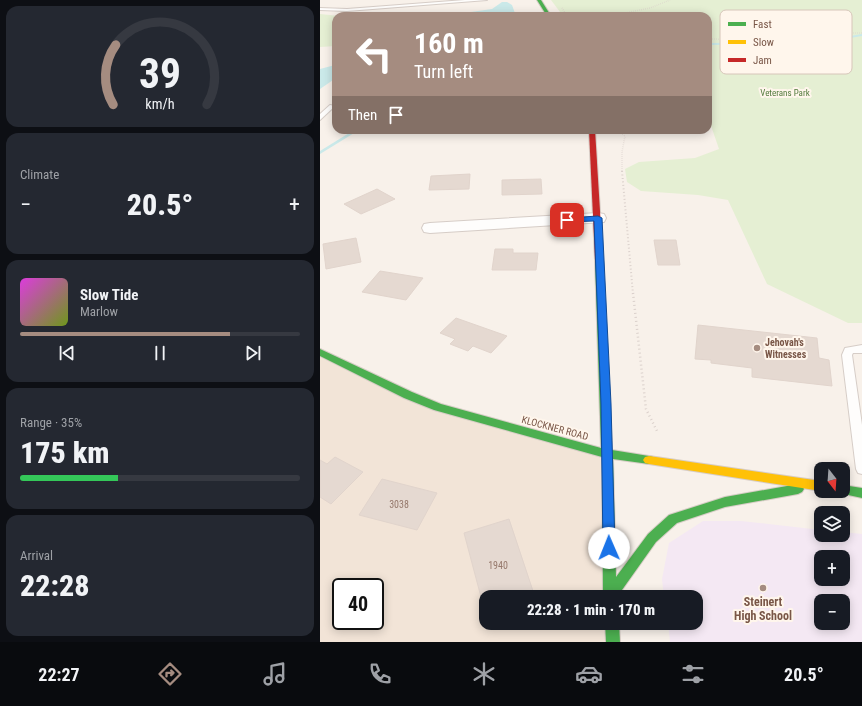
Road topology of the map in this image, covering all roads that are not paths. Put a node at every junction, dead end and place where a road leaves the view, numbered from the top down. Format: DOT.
graph roads {
  1 [pos="485,0"];
  2 [pos="539,0"];
  3 [pos="320,9"];
  4 [pos="547,12"];
  5 [pos="332,106"];
  6 [pos="320,118"];
  7 [pos="592,134"];
  8 [pos="598,218"];
  9 [pos="430,228"];
  10 [pos="862,348"];
  11 [pos="320,352"];
  12 [pos="607,454"];
  13 [pos="862,469"];
  14 [pos="814,485"];
  15 [pos="814,487"];
  16 [pos="850,491"];
  17 [pos="862,493"];
  18 [pos="610,590"];
  19 [pos="614,590"];
  20 [pos="612,630"];
  21 [pos="613,642"];
  1 -- 3 [label="lane"];
  2 -- 4 [label="street"];
  5 -- 6 [label="lane"];
  7 -- 8 [label="street"];
  8 -- 9 [label="street"];
  8 -- 12 [label="street"];
  10 -- 13 [label="lane"];
  11 -- 12 [label="street, KLOCKNER ROAD"];
  12 -- 14 [label="street, KLOCKNER ROAD"];
  12 -- 18 [label="street"];
  15 -- 19 [label="street"];
  16 -- 17 [label="street"];
  20 -- 21 [label="street"];
}
